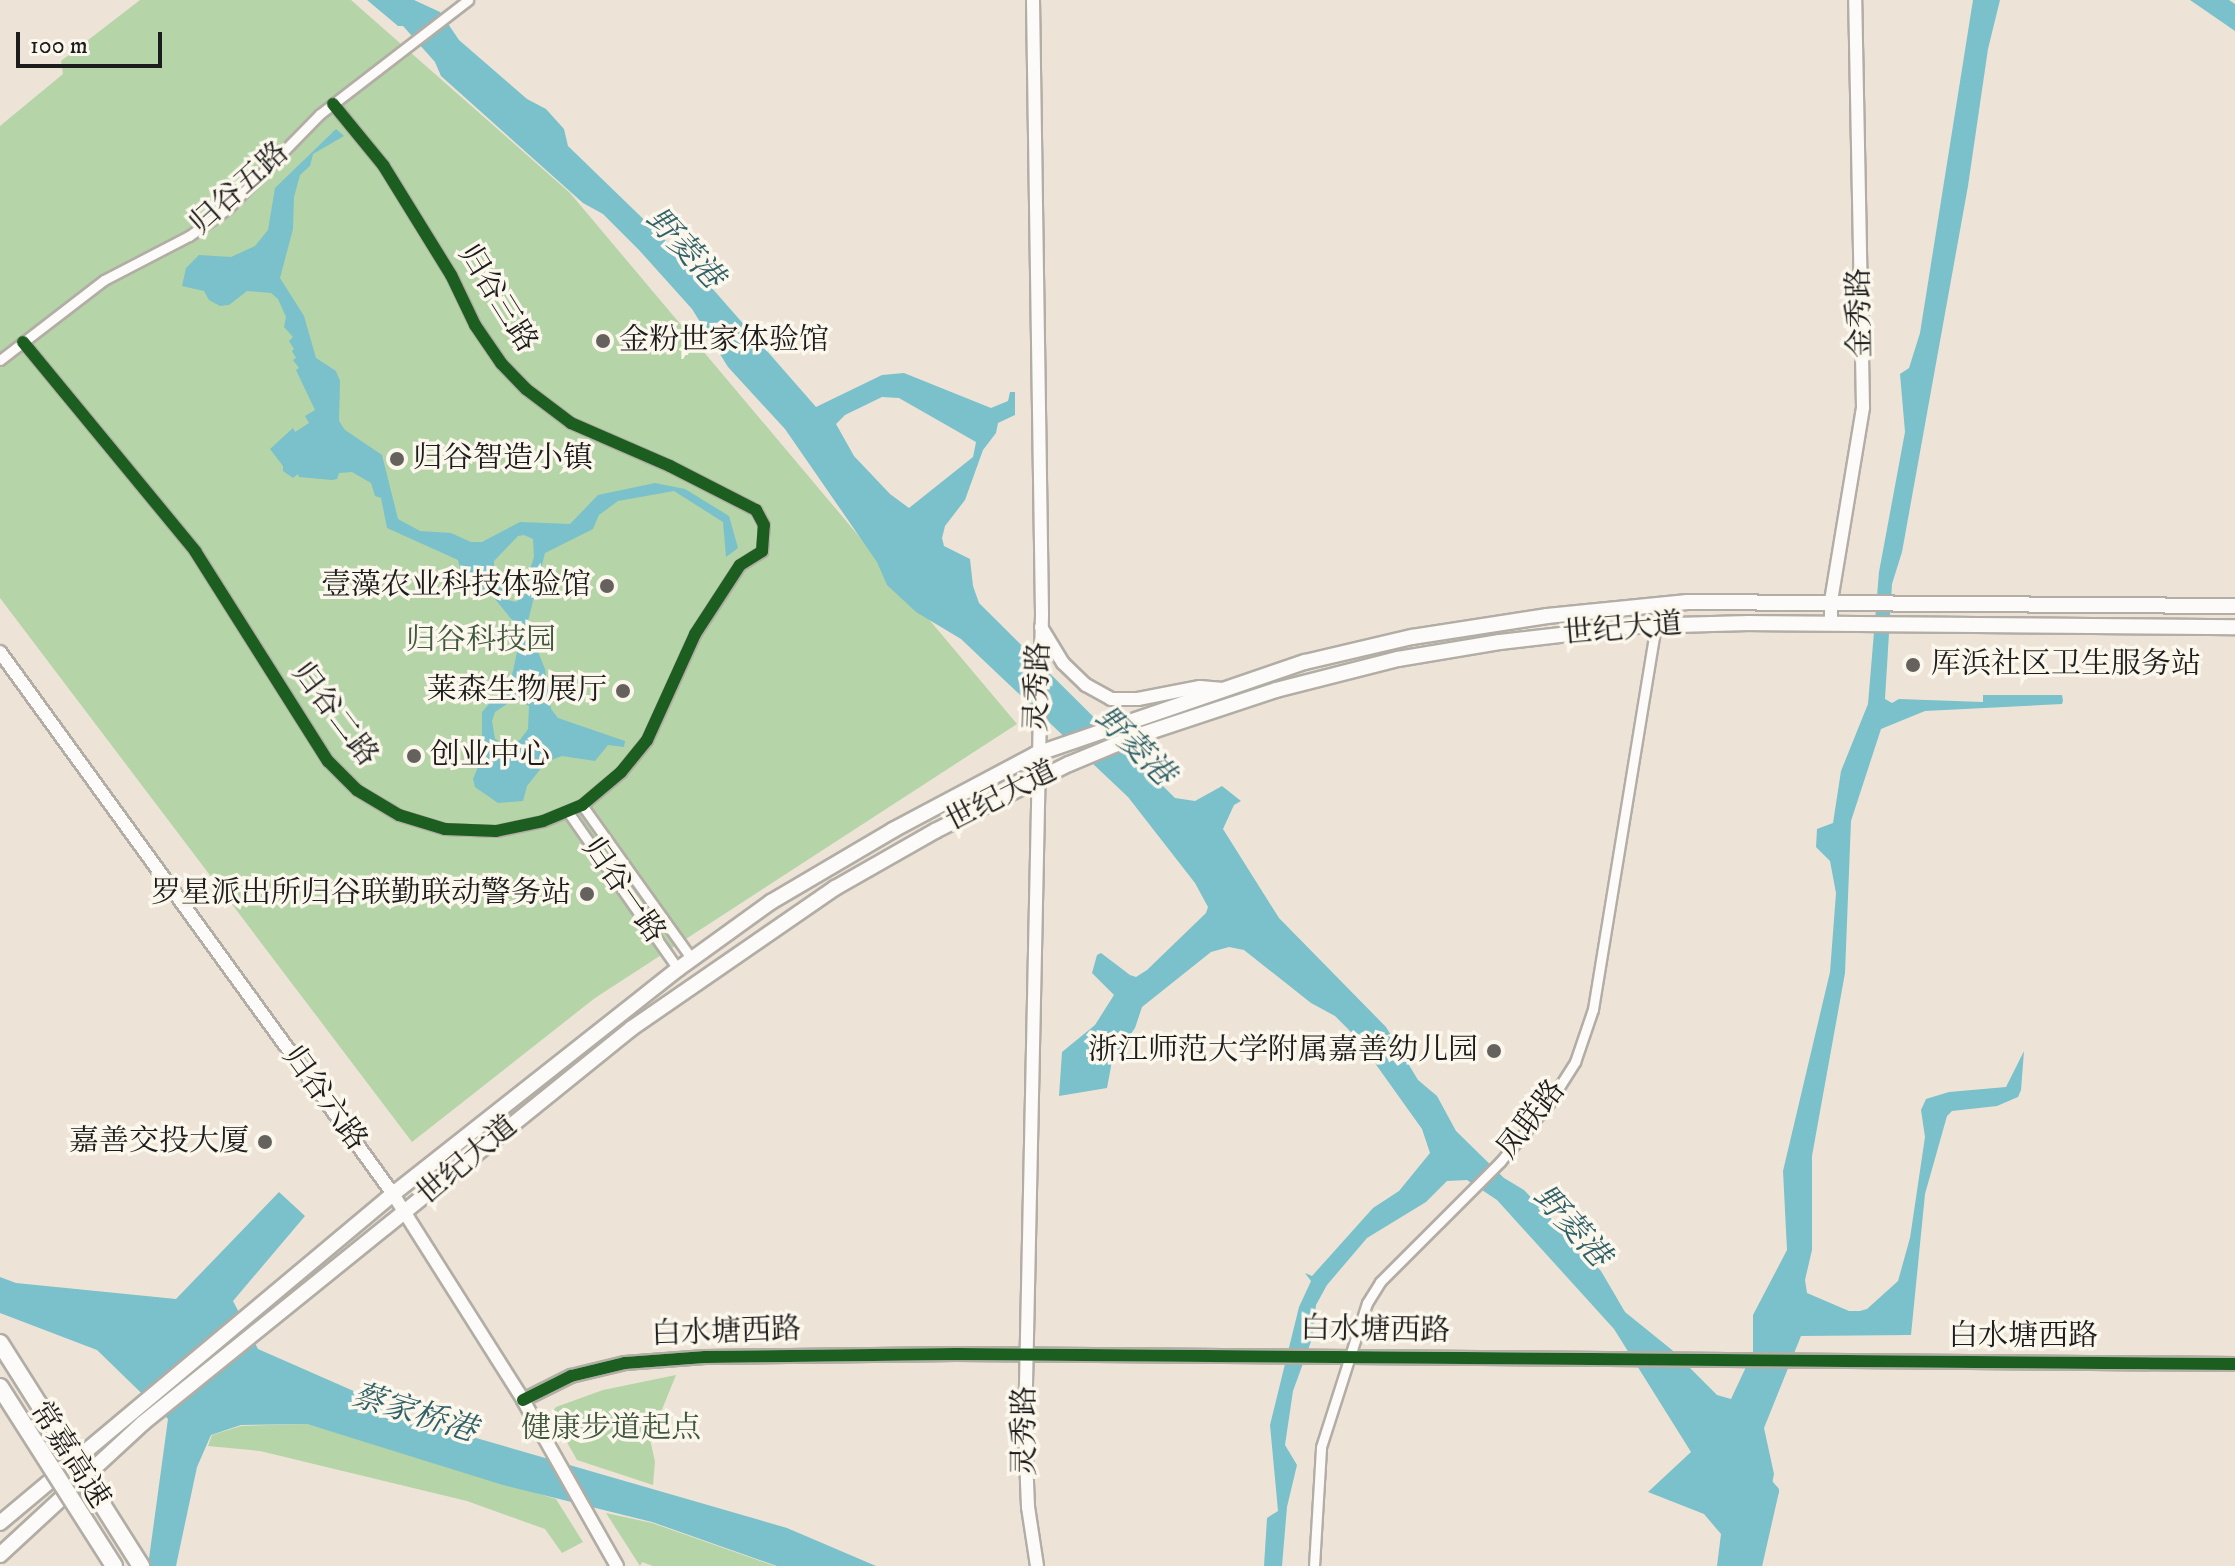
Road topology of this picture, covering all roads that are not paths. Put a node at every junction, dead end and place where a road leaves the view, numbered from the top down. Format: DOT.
graph roads {
  1 [pos="468,0"];
  2 [pos="1033,0"];
  3 [pos="1855,0"];
  4 [pos="333,104"];
  5 [pos="23,342"];
  6 [pos="0,360"];
  7 [pos="762,551"];
  8 [pos="1831,601"];
  9 [pos="2235,606"];
  10 [pos="1831,624"];
  11 [pos="1656,625"];
  12 [pos="1041,627"];
  13 [pos="2235,627"];
  14 [pos="0,652"];
  15 [pos="1223,689"];
  16 [pos="1036,754"];
  17 [pos="1036,780"];
  18 [pos="582,805"];
  19 [pos="568,812"];
  20 [pos="692,959"];
  21 [pos="678,969"];
  22 [pos="393,1194"];
  23 [pos="405,1213"];
  24 [pos="0,1343"];
  25 [pos="1026,1354"];
  26 [pos="1350,1357"];
  27 [pos="2235,1364"];
  28 [pos="0,1387"];
  29 [pos="523,1400"];
  30 [pos="0,1523"];
  31 [pos="0,1555"];
  32 [pos="114,1566"];
  33 [pos="141,1566"];
  34 [pos="617,1566"];
  35 [pos="1037,1566"];
  36 [pos="1314,1566"];
  1 -- 4 [label="street, 归谷五路"];
  2 -- 12 [label="street, 灵秀路"];
  3 -- 8 [label="street, 金秀路"];
  4 -- 5 [label="street, 归谷五路"];
  4 -- 7 [label="street, 归谷三路"];
  5 -- 6 [label="street, 归谷五路"];
  5 -- 19 [label="street, 归谷二路"];
  7 -- 18 [label="street, 归谷二路"];
  8 -- 9 [label="main road, 世纪大道"];
  8 -- 10 [label="street, 金秀路"];
  8 -- 15 [label="main road, 世纪大道"];
  10 -- 11 [label="main road, 世纪大道"];
  10 -- 13 [label="main road, 世纪大道"];
  11 -- 17 [label="main road, 世纪大道"];
  11 -- 26 [label="street, 凤联路"];
  12 -- 15 [label="street"];
  12 -- 16 [label="street, 灵秀路"];
  14 -- 22 [label="street, 归谷六路"];
  15 -- 16 [label="main road, 世纪大道"];
  16 -- 17 [label="street, 灵秀路"];
  16 -- 20 [label="main road, 世纪大道"];
  17 -- 23 [label="main road, 世纪大道"];
  17 -- 25 [label="street, 灵秀路"];
  18 -- 19 [label="street, 归谷二路"];
  18 -- 20 [label="street, 归谷一路"];
  19 -- 21 [label="street, 归谷一路"];
  20 -- 21 [label="main road, 世纪大道"];
  21 -- 22 [label="main road, 世纪大道"];
  22 -- 23 [label="street, 归谷六路"];
  22 -- 30 [label="main road, 世纪大道"];
  23 -- 29 [label="street, 归谷六路"];
  23 -- 31 [label="main road, 世纪大道"];
  24 -- 33 [label="highway, 常嘉高速, bridge"];
  25 -- 26 [label="street, 白水塘西路"];
  25 -- 29 [label="street, 白水塘西路"];
  25 -- 35 [label="street, 灵秀路"];
  26 -- 27 [label="street, 白水塘西路"];
  26 -- 36 [label="street, 凤联路"];
  28 -- 32 [label="highway, 常嘉高速, bridge"];
  29 -- 34 [label="street, 归谷六路"];
}
